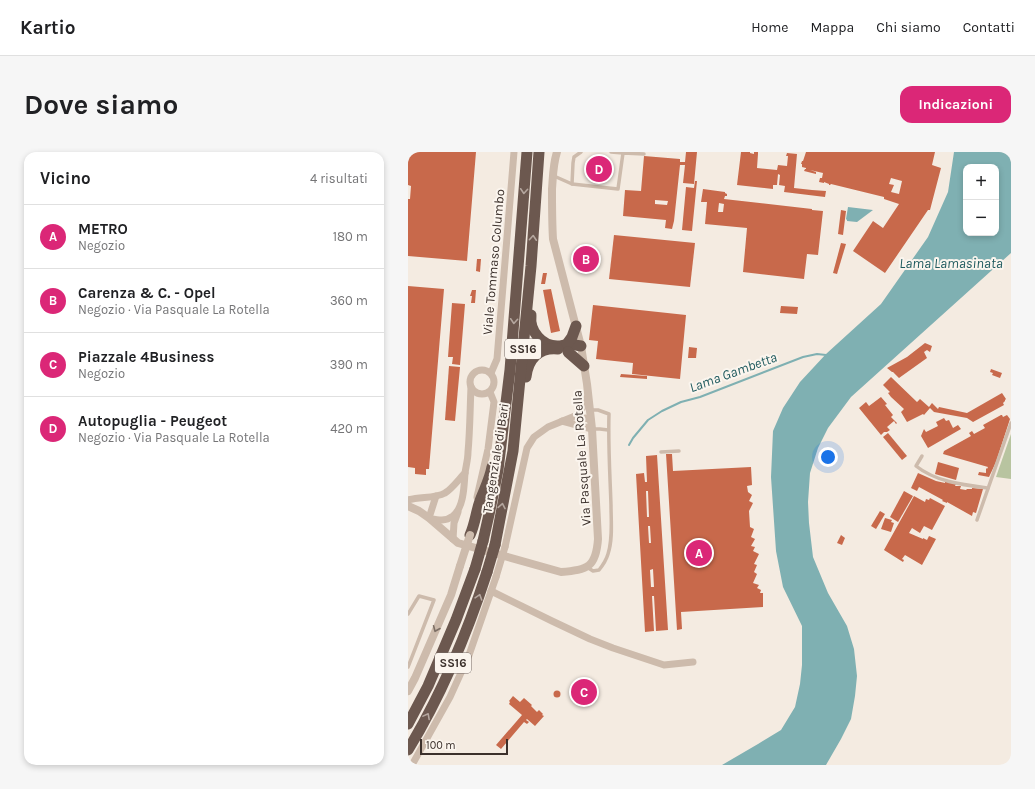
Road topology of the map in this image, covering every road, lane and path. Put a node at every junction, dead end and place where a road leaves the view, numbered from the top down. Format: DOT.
graph roads {
  1 [pos="514,152"];
  2 [pos="526,152"];
  3 [pos="539,152"];
  4 [pos="557,152"];
  5 [pos="581,152"];
  6 [pos="610,152"];
  7 [pos="623,153"];
  8 [pos="644,154"];
  9 [pos="553,176"];
  10 [pos="572,184"];
  11 [pos="531,266"];
  12 [pos="576,326"];
  13 [pos="581,346"];
  14 [pos="567,348"];
  15 [pos="584,366"];
  16 [pos="491,374"];
  17 [pos="471,388"];
  18 [pos="490,392"];
  19 [pos="480,394"];
  20 [pos="588,396"];
  21 [pos="518,402"];
  22 [pos="471,405"];
  23 [pos="590,410"];
  24 [pos="505,411"];
  25 [pos="575,416"];
  26 [pos="591,420"];
  27 [pos="562,421"];
  28 [pos="1011,423"];
  29 [pos="592,430"];
  30 [pos="608,430"];
  31 [pos="679,451"];
  32 [pos="661,452"];
  33 [pos="922,456"];
  34 [pos="465,473"];
  35 [pos="988,488"];
  36 [pos="436,496"];
  37 [pos="408,500"];
  38 [pos="408,506"];
  39 [pos="459,506"];
  40 [pos="429,518"];
  41 [pos="978,520"];
  42 [pos="470,534"];
  43 [pos="453,539"];
  44 [pos="500,546"];
  45 [pos="587,567"];
  46 [pos="491,574"];
  47 [pos="491,591"];
  48 [pos="408,614"];
  49 [pos="693,662"];
  50 [pos="408,667"];
  51 [pos="408,691"];
  52 [pos="408,724"];
  53 [pos="408,750"];
  54 [pos="412,765"];
  1 -- 16 [label="street, Viale Tommaso Columbo"];
  2 -- 24 [label="highway, Tangenziale di Bari / SS16, one-way"];
  11 -- 3 [label="highway, Tangenziale di Bari / SS16, one-way"];
  4 -- 9 [label="street, Via Pasquale La Rotella"];
  5 -- 10 [label="lane"];
  6 -- 7 [label="lane"];
  7 -- 8 [label="lane"];
  7 -- 10 [label="lane"];
  9 -- 10 [label="lane"];
  9 -- 12 [label="street, Via Pasquale La Rotella"];
  11 -- 14 [label="highway"];
  11 -- 21 [label="highway, Tangenziale di Bari / SS16"];
  12 -- 13 [label="street, Via Pasquale La Rotella"];
  12 -- 14 [label="highway"];
  13 -- 14 [label="highway"];
  13 -- 15 [label="street, Via Pasquale La Rotella"];
  14 -- 15 [label="highway"];
  14 -- 21 [label="highway"];
  15 -- 20 [label="street, Via Pasquale La Rotella"];
  16 -- 17 [label="street"];
  16 -- 18 [label="street"];
  17 -- 19 [label="street"];
  17 -- 22 [label="street"];
  18 -- 19 [label="street"];
  18 -- 42 [label="street"];
  19 -- 22 [label="street"];
  20 -- 23 [label="street, Via Pasquale La Rotella"];
  20 -- 25 [label="street"];
  44 -- 21 [label="highway, Tangenziale di Bari / SS16, one-way"];
  22 -- 34 [label="street"];
  23 -- 26 [label="street, Via Pasquale La Rotella"];
  23 -- 30 [label="lane"];
  24 -- 42 [label="highway"];
  24 -- 52 [label="highway, Tangenziale di Bari / SS16, bridge"];
  25 -- 26 [label="street"];
  25 -- 27 [label="street"];
  26 -- 29 [label="street, Via Pasquale La Rotella"];
  27 -- 29 [label="street"];
  27 -- 44 [label="street"];
  28 -- 35 [label="lane"];
  29 -- 30 [label="lane"];
  29 -- 45 [label="street, Via Pasquale La Rotella"];
  30 -- 45 [label="lane"];
  31 -- 32 [label="lane"];
  33 -- 35 [label="lane"];
  34 -- 36 [label="street"];
  34 -- 39 [label="street"];
  35 -- 41 [label="lane"];
  36 -- 37 [label="street"];
  36 -- 40 [label="street"];
  38 -- 40 [label="street"];
  39 -- 40 [label="street"];
  39 -- 43 [label="street"];
  40 -- 43 [label="street"];
  42 -- 51 [label="street, one-way, bridge"];
  43 -- 45 [label="street"];
  44 -- 46 [label="highway, Tangenziale di Bari / SS16, bridge"];
  46 -- 47 [label="street"];
  53 -- 46 [label="highway, Tangenziale di Bari / SS16, one-way"];
  47 -- 49 [label="street"];
  47 -- 54 [label="street"];
  48 -- 50 [label="lane"];
}
